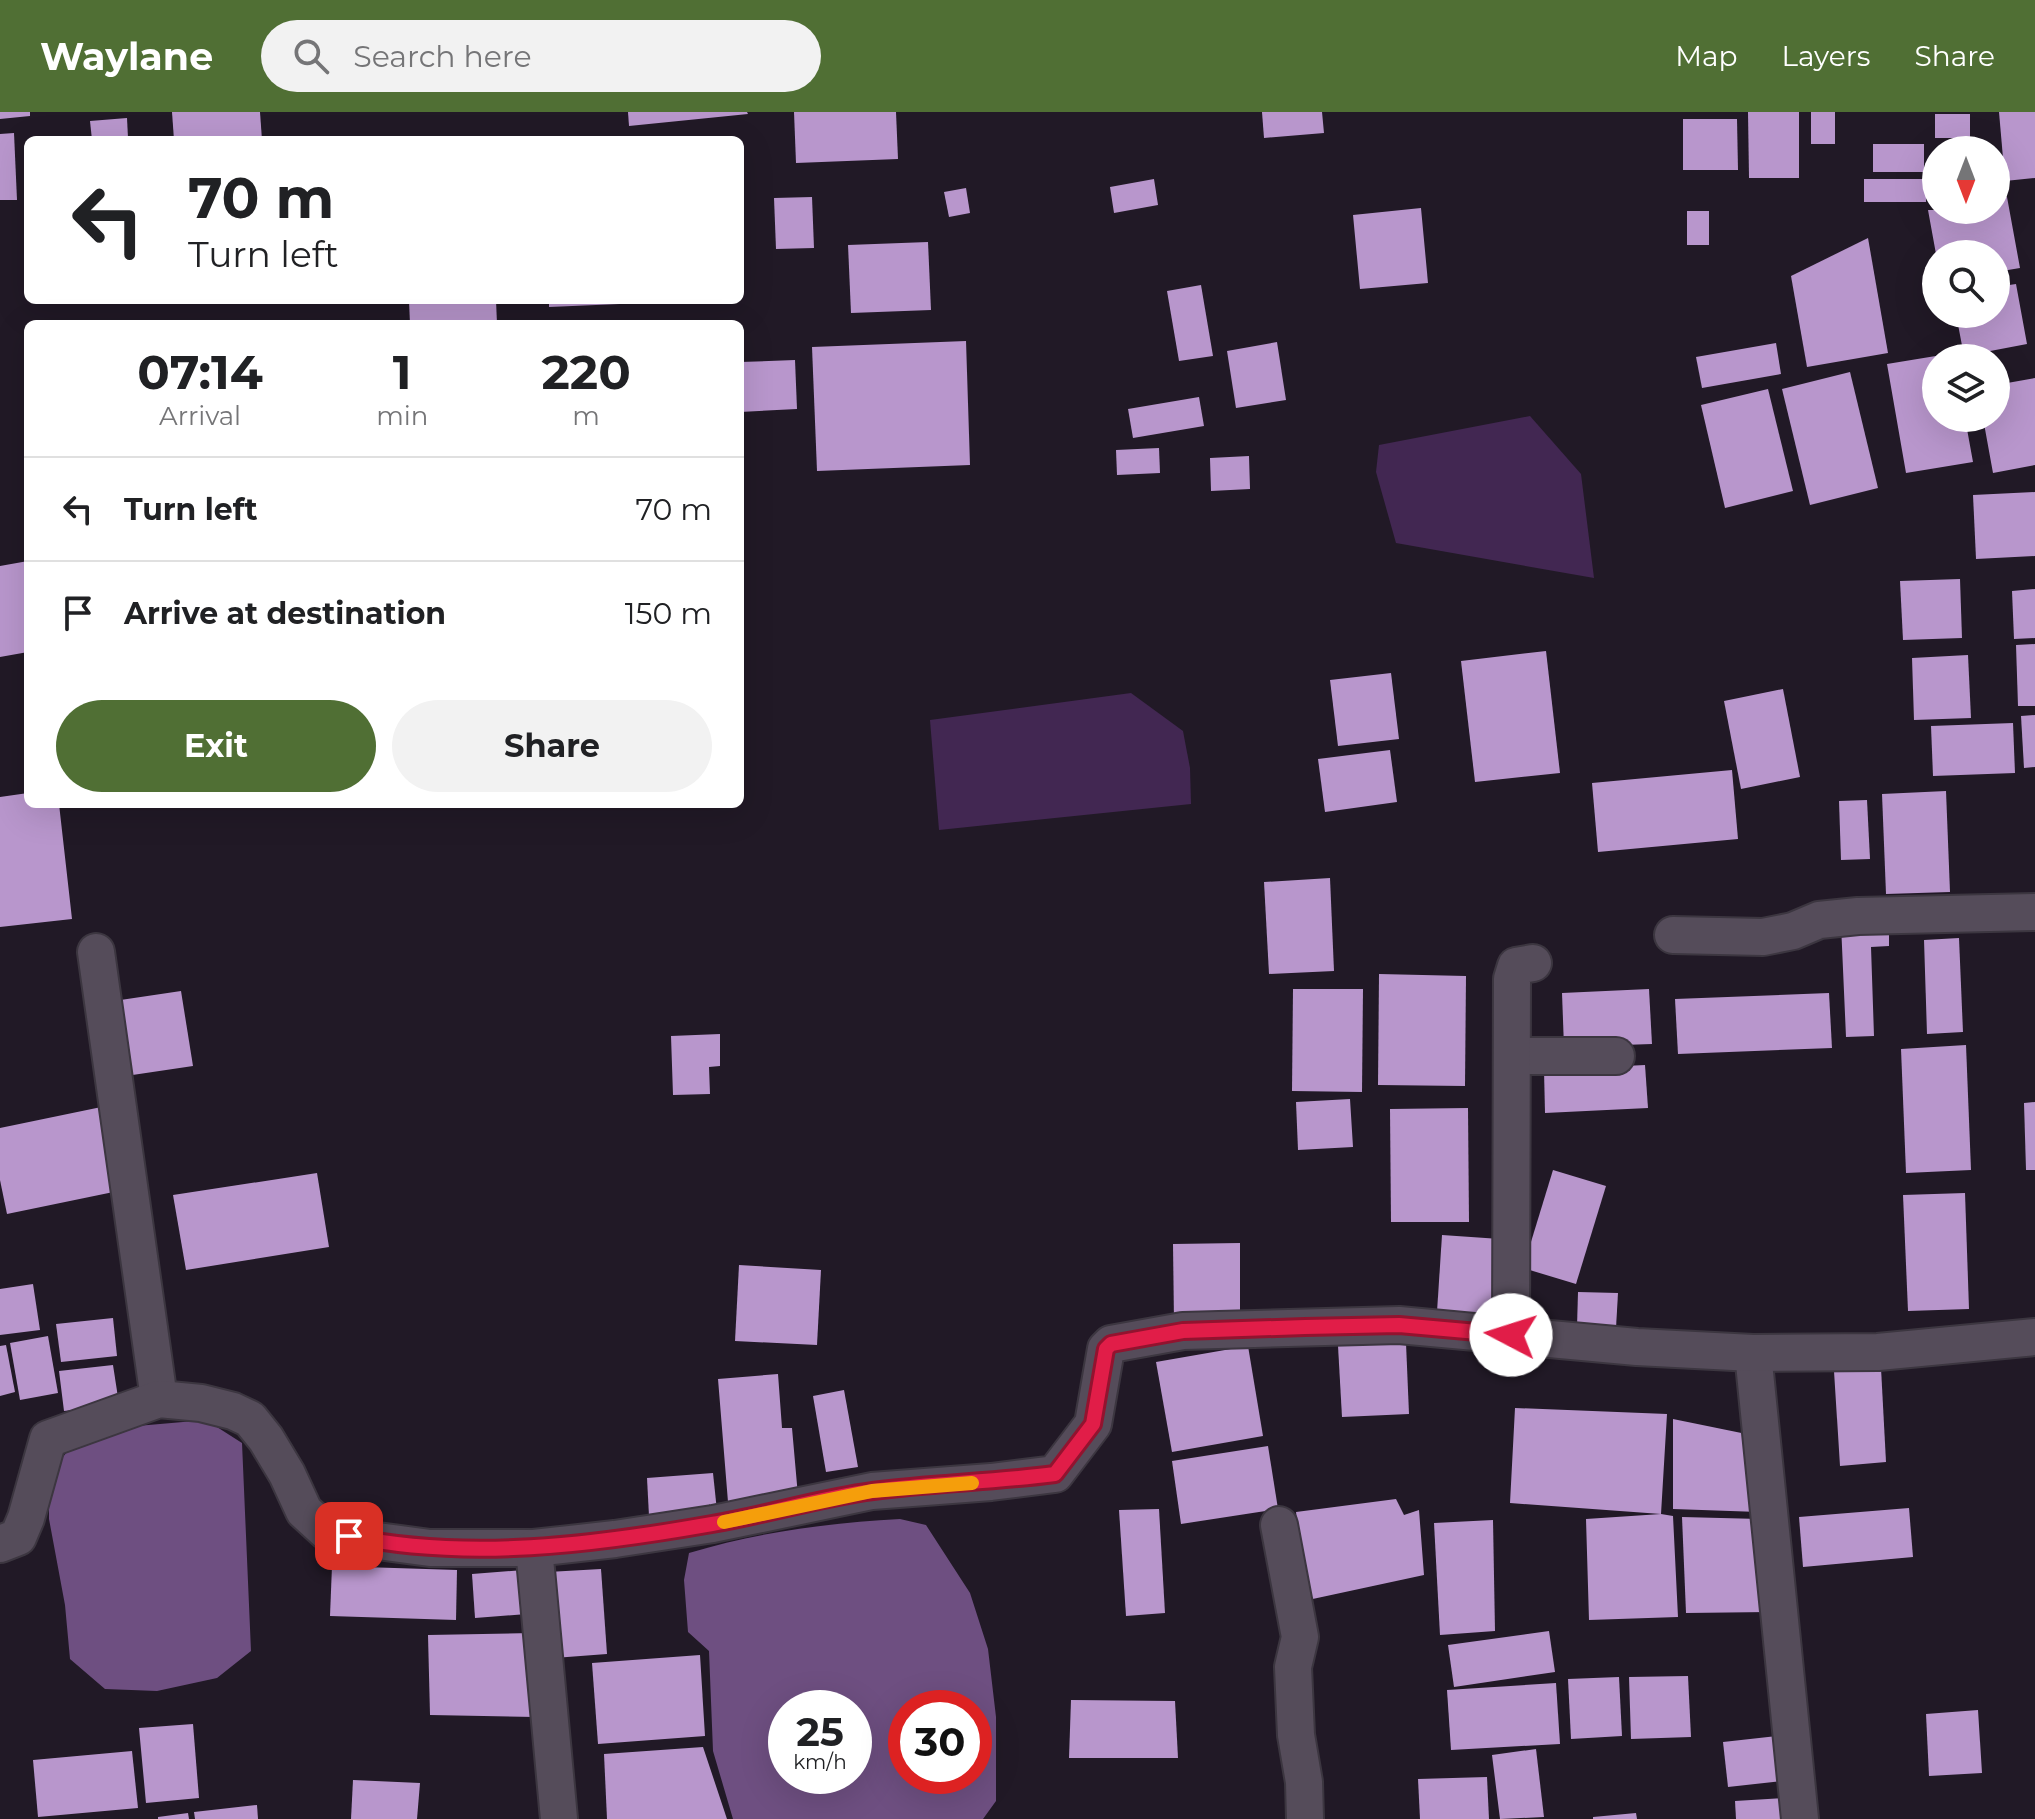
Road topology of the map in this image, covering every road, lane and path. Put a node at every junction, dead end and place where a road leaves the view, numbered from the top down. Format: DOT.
graph roads {
  1 [pos="2035,912"];
  2 [pos="1673,935"];
  3 [pos="96,952"];
  4 [pos="1533,963"];
  5 [pos="1513,1056"];
  6 [pos="1616,1056"];
  7 [pos="1511,1335"];
  8 [pos="2035,1337"];
  9 [pos="1753,1353"];
  10 [pos="159,1399"];
  11 [pos="1279,1525"];
  12 [pos="0,1544"];
  13 [pos="534,1548"];
  14 [pos="559,1819"];
  15 [pos="1305,1819"];
  16 [pos="1800,1819"];
  1 -- 2 [label="street"];
  3 -- 10 [label="street"];
  4 -- 5 [label="street"];
  5 -- 6 [label="street"];
  5 -- 7 [label="street"];
  7 -- 9 [label="street"];
  7 -- 13 [label="street"];
  8 -- 9 [label="street"];
  9 -- 16 [label="street"];
  10 -- 12 [label="street"];
  10 -- 13 [label="street"];
  11 -- 15 [label="street"];
  13 -- 14 [label="street"];
}
